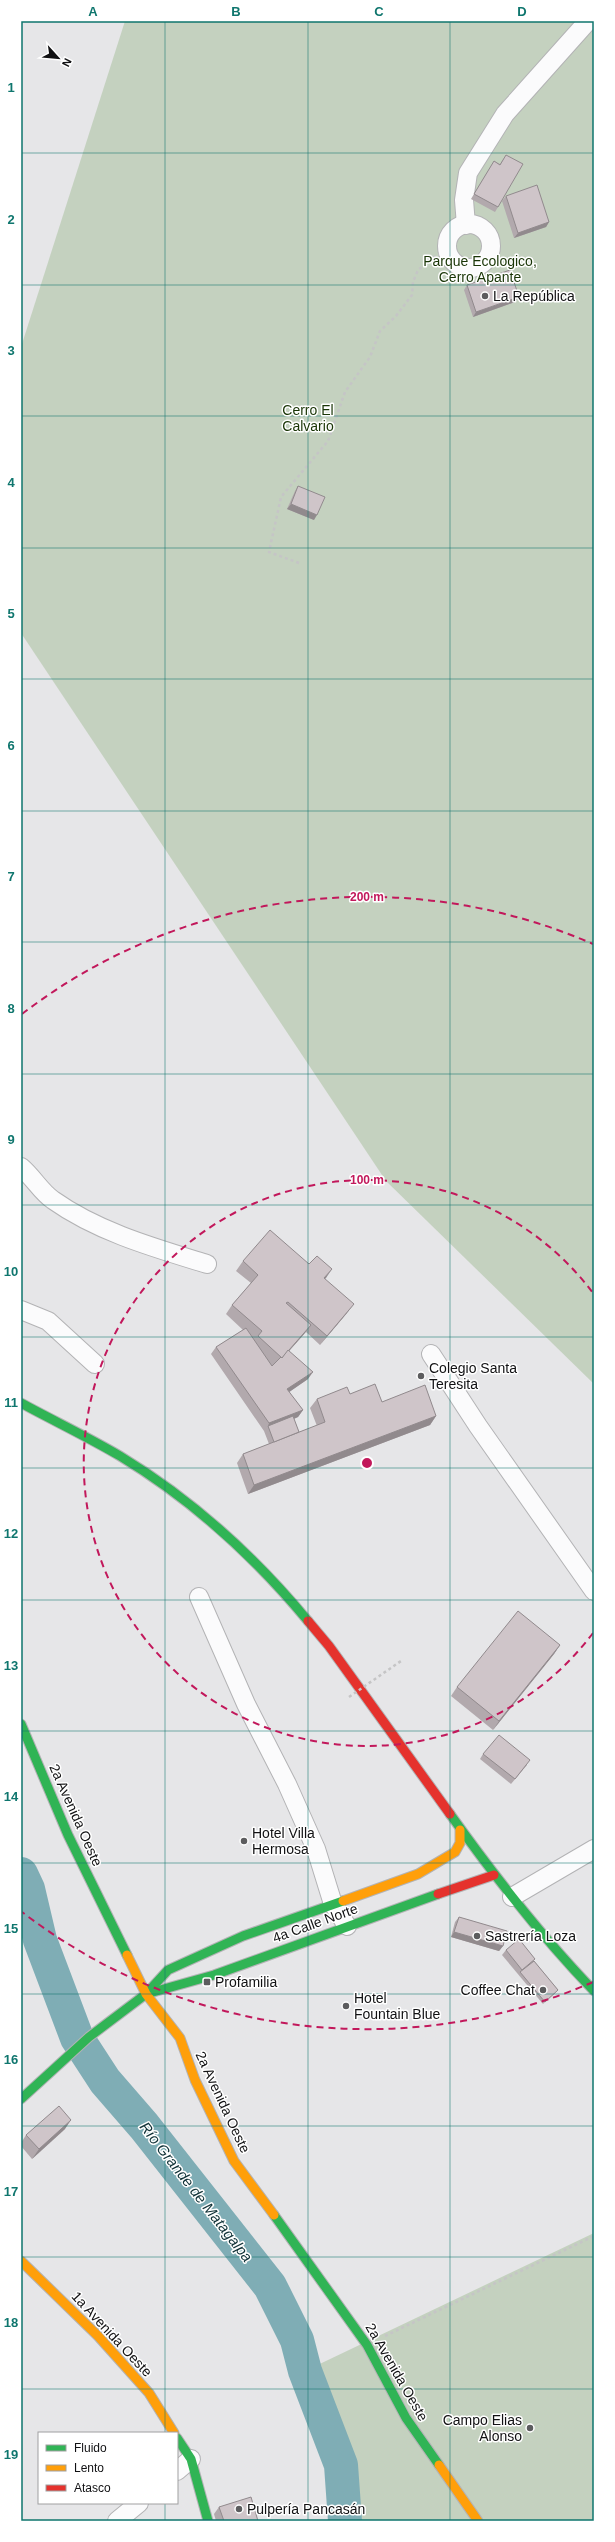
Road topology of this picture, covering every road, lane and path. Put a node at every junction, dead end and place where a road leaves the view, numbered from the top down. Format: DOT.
graph roads {
  1 [pos="588,21"];
  2 [pos="466,225"];
  3 [pos="448,253"];
  4 [pos="300,563"];
  5 [pos="21,1167"];
  6 [pos="207,1264"];
  7 [pos="21,1310"];
  8 [pos="431,1354"];
  9 [pos="96,1364"];
  10 [pos="21,1403"];
  11 [pos="594,1590"];
  12 [pos="199,1597"];
  13 [pos="401,1661"];
  14 [pos="349,1697"];
  15 [pos="21,1724"];
  16 [pos="460,1830"];
  17 [pos="594,1849"];
  18 [pos="494,1875"];
  19 [pos="512,1897"];
  20 [pos="333,1904"];
  21 [pos="347,1926"];
  22 [pos="594,1991"];
  23 [pos="146,1994"];
  24 [pos="21,2099"];
  25 [pos="594,2236"];
  26 [pos="21,2261"];
  27 [pos="367,2345"];
  28 [pos="173,2432"];
  29 [pos="178,2440"];
  30 [pos="191,2460"];
  31 [pos="178,2470"];
  32 [pos="138,2504"];
  33 [pos="117,2521"];
  34 [pos="208,2521"];
  35 [pos="478,2521"];
  1 -- 2 [label="street"];
  2 -- 3 [label="street"];
  2 -- 3 [label="street"];
  3 -- 4 [label="path"];
  5 -- 6 [label="street"];
  7 -- 9 [label="street"];
  8 -- 11 [label="street"];
  10 -- 16 [label="street"];
  12 -- 20 [label="street"];
  13 -- 14 [label="path, bridge"];
  15 -- 23 [label="street, 2a Avenida Oeste"];
  16 -- 18 [label="street"];
  16 -- 20 [label="street, 4a Calle Norte"];
  17 -- 19 [label="street"];
  18 -- 19 [label="street"];
  18 -- 21 [label="street, 4a Calle Norte"];
  19 -- 22 [label="street"];
  20 -- 21 [label="street"];
  20 -- 23 [label="street, 4a Calle Norte"];
  21 -- 23 [label="street, 4a Calle Norte"];
  23 -- 24 [label="street, 4a Calle Norte"];
  23 -- 27 [label="street, 2a Avenida Oeste"];
  25 -- 27 [label="path"];
  26 -- 28 [label="street, 1a Avenida Oeste"];
  27 -- 35 [label="street, 2a Avenida Oeste"];
  29 -- 30 [label="street"];
  30 -- 31 [label="street"];
  30 -- 34 [label="street"];
  32 -- 33 [label="street"];
}
